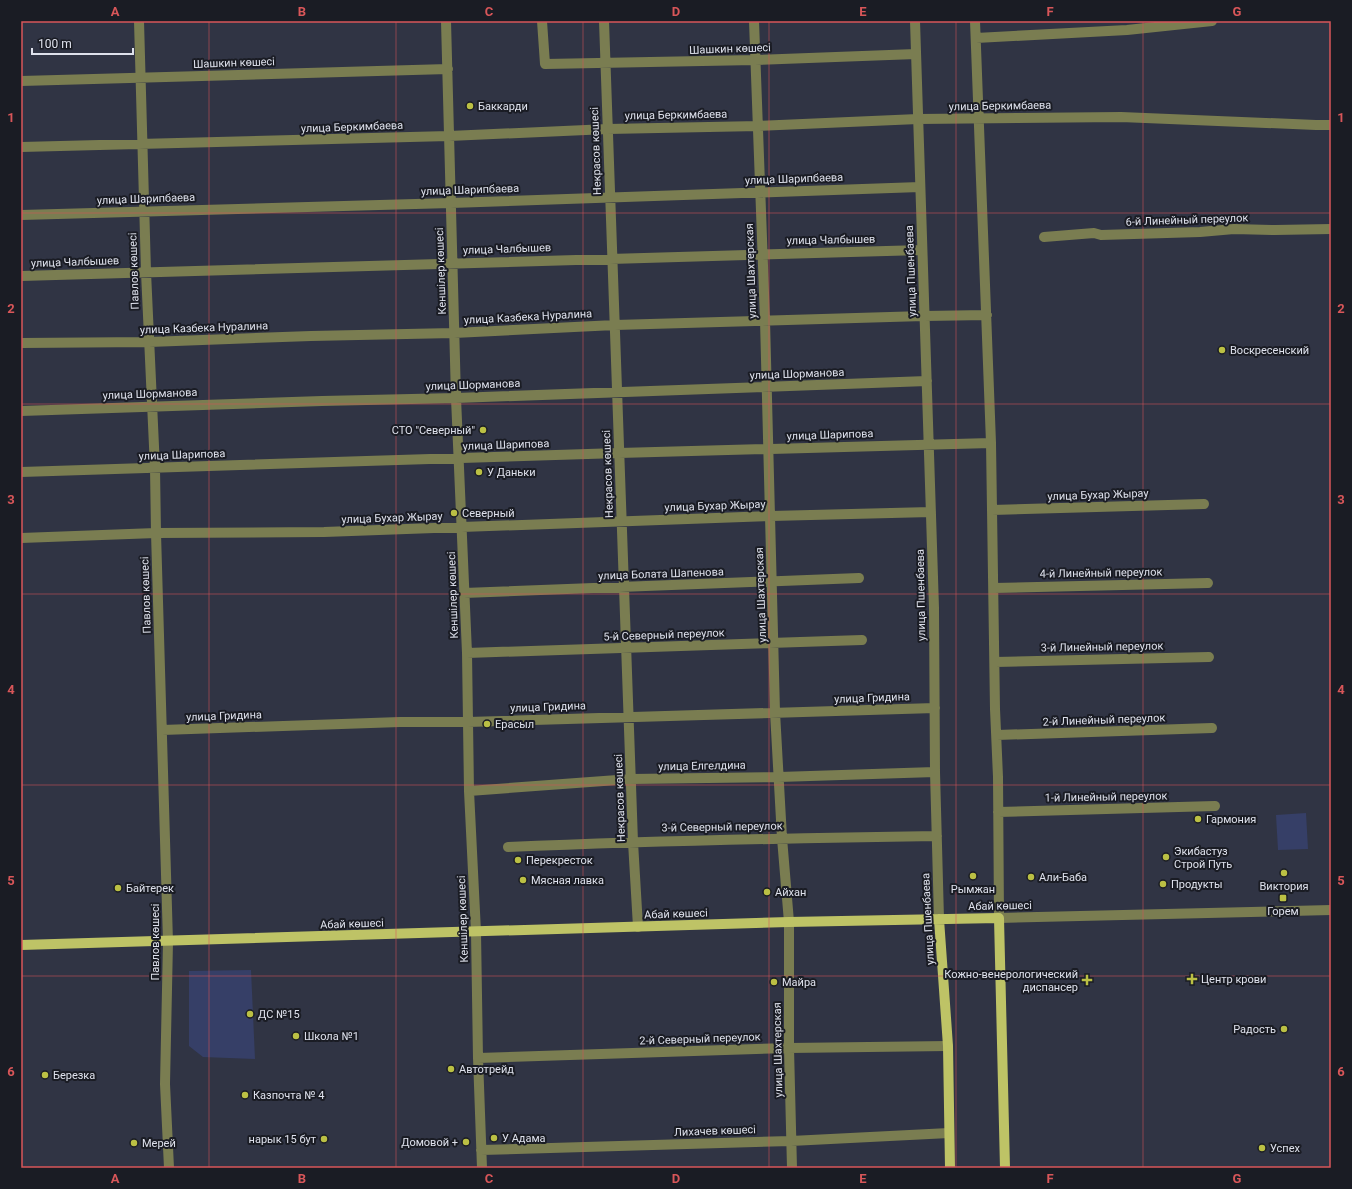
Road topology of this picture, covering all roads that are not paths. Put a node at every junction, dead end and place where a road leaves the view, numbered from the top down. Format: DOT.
graph roads {
  1 [pos="139,21"];
  2 [pos="446,21"];
  3 [pos="542,21"];
  4 [pos="604,21"];
  5 [pos="754,21"];
  6 [pos="915,21"];
  7 [pos="975,21"];
  8 [pos="1212,21"];
  9 [pos="976,38"];
  10 [pos="916,54"];
  11 [pos="755,60"];
  12 [pos="605,64"];
  13 [pos="448,70"];
  14 [pos="140,78"];
  15 [pos="21,81"];
  16 [pos="979,118"];
  17 [pos="918,119"];
  18 [pos="1331,125"];
  19 [pos="759,126"];
  20 [pos="608,129"];
  21 [pos="449,136"];
  22 [pos="142,144"];
  23 [pos="21,148"];
  24 [pos="920,187"];
  25 [pos="760,193"];
  26 [pos="610,197"];
  27 [pos="451,203"];
  28 [pos="144,211"];
  29 [pos="21,215"];
  30 [pos="1331,228"];
  31 [pos="1044,237"];
  32 [pos="922,250"];
  33 [pos="762,254"];
  34 [pos="612,258"];
  35 [pos="452,263"];
  36 [pos="146,272"];
  37 [pos="21,276"];
  38 [pos="987,315"];
  39 [pos="924,316"];
  40 [pos="765,320"];
  41 [pos="615,325"];
  42 [pos="454,333"];
  43 [pos="148,342"];
  44 [pos="21,343"];
  45 [pos="926,381"];
  46 [pos="767,387"];
  47 [pos="617,392"];
  48 [pos="456,398"];
  49 [pos="152,406"];
  50 [pos="21,411"];
  51 [pos="991,443"];
  52 [pos="929,444"];
  53 [pos="769,449"];
  54 [pos="619,453"];
  55 [pos="459,459"];
  56 [pos="155,468"];
  57 [pos="21,472"];
  58 [pos="1204,504"];
  59 [pos="992,510"];
  60 [pos="931,512"];
  61 [pos="771,516"];
  62 [pos="622,521"];
  63 [pos="462,528"];
  64 [pos="156,533"];
  65 [pos="21,538"];
  66 [pos="859,578"];
  67 [pos="772,582"];
  68 [pos="1208,582"];
  69 [pos="624,587"];
  70 [pos="994,588"];
  71 [pos="464,593"];
  72 [pos="862,640"];
  73 [pos="774,643"];
  74 [pos="626,648"];
  75 [pos="467,653"];
  76 [pos="1209,657"];
  77 [pos="995,662"];
  78 [pos="935,708"];
  79 [pos="775,712"];
  80 [pos="629,716"];
  81 [pos="468,722"];
  82 [pos="1212,728"];
  83 [pos="162,730"];
  84 [pos="997,735"];
  85 [pos="935,772"];
  86 [pos="779,777"];
  87 [pos="631,780"];
  88 [pos="469,791"];
  89 [pos="1215,806"];
  90 [pos="998,812"];
  91 [pos="937,836"];
  92 [pos="782,838"];
  93 [pos="633,842"];
  94 [pos="508,847"];
  95 [pos="1331,910"];
  96 [pos="999,918"];
  97 [pos="939,919"];
  98 [pos="789,922"];
  99 [pos="638,927"];
  100 [pos="476,932"];
  101 [pos="168,942"];
  102 [pos="21,945"];
  103 [pos="948,1046"];
  104 [pos="789,1048"];
  105 [pos="478,1058"];
  106 [pos="949,1134"];
  107 [pos="792,1141"];
  108 [pos="481,1150"];
  109 [pos="169,1168"];
  110 [pos="482,1168"];
  111 [pos="792,1168"];
  112 [pos="950,1168"];
  113 [pos="1005,1168"];
  1 -- 14 [label="street, Павлов көшесі"];
  2 -- 13 [label="street, Кеншілер көшесі"];
  3 -- 12 [label="street, Шашкин көшесі"];
  4 -- 12 [label="street, Некрасов көшесі"];
  5 -- 11 [label="street, улица Шахтерская"];
  6 -- 10 [label="street, улица Пшенбаева"];
  7 -- 9 [label="street"];
  8 -- 9 [label="street"];
  9 -- 16 [label="street"];
  10 -- 11 [label="street, Шашкин көшесі"];
  10 -- 17 [label="street, улица Пшенбаева"];
  11 -- 12 [label="street, Шашкин көшесі"];
  11 -- 19 [label="street, улица Шахтерская"];
  12 -- 20 [label="street, Некрасов көшесі"];
  13 -- 14 [label="street, Шашкин көшесі"];
  13 -- 21 [label="street, Кеншілер көшесі"];
  14 -- 15 [label="street, Шашкин көшесі"];
  14 -- 22 [label="street, Павлов көшесі"];
  16 -- 17 [label="street, улица Беркимбаева"];
  16 -- 18 [label="street, улица Беркимбаева"];
  16 -- 38 [label="street"];
  17 -- 19 [label="street, улица Беркимбаева"];
  17 -- 24 [label="street, улица Пшенбаева"];
  19 -- 20 [label="street, улица Беркимбаева"];
  19 -- 25 [label="street, улица Шахтерская"];
  20 -- 21 [label="street, улица Беркимбаева"];
  20 -- 26 [label="street, Некрасов көшесі"];
  21 -- 22 [label="street, улица Беркимбаева"];
  21 -- 27 [label="street, Кеншілер көшесі"];
  22 -- 23 [label="street, улица Беркимбаева"];
  22 -- 28 [label="street, Павлов көшесі"];
  24 -- 25 [label="street, улица Шарипбаева"];
  24 -- 32 [label="street, улица Пшенбаева"];
  25 -- 26 [label="street, улица Шарипбаева"];
  25 -- 33 [label="street, улица Шахтерская"];
  26 -- 27 [label="street, улица Шарипбаева"];
  26 -- 34 [label="street, Некрасов көшесі"];
  27 -- 28 [label="street, улица Шарипбаева"];
  27 -- 35 [label="street, Кеншілер көшесі"];
  28 -- 29 [label="street, улица Шарипбаева"];
  28 -- 36 [label="street, Павлов көшесі"];
  30 -- 31 [label="street, 6-й Линейный переулок"];
  32 -- 33 [label="street, улица Чалбышев"];
  32 -- 39 [label="street, улица Пшенбаева"];
  33 -- 34 [label="street, улица Чалбышев"];
  33 -- 40 [label="street, улица Шахтерская"];
  34 -- 35 [label="street, улица Чалбышев"];
  34 -- 41 [label="street, Некрасов көшесі"];
  35 -- 36 [label="street, улица Чалбышев"];
  35 -- 42 [label="street, Кеншілер көшесі"];
  36 -- 37 [label="street, улица Чалбышев"];
  36 -- 43 [label="street, Павлов көшесі"];
  38 -- 39 [label="street, улица Казбека Нуралина"];
  38 -- 51 [label="street"];
  39 -- 40 [label="street, улица Казбека Нуралина"];
  39 -- 45 [label="street, улица Пшенбаева"];
  40 -- 41 [label="street, улица Казбека Нуралина"];
  40 -- 46 [label="street, улица Шахтерская"];
  41 -- 42 [label="street, улица Казбека Нуралина"];
  41 -- 47 [label="street, Некрасов көшесі"];
  42 -- 43 [label="street, улица Казбека Нуралина"];
  42 -- 48 [label="street, Кеншілер көшесі"];
  43 -- 44 [label="street, улица Казбека Нуралина"];
  43 -- 49 [label="street, Павлов көшесі"];
  45 -- 46 [label="street, улица Шорманова"];
  45 -- 52 [label="street, улица Пшенбаева"];
  46 -- 47 [label="street, улица Шорманова"];
  46 -- 53 [label="street, улица Шахтерская"];
  47 -- 48 [label="street, улица Шорманова"];
  47 -- 54 [label="street, Некрасов көшесі"];
  48 -- 49 [label="street, улица Шорманова"];
  48 -- 55 [label="street, Кеншілер көшесі"];
  49 -- 50 [label="street, улица Шорманова"];
  49 -- 56 [label="street, Павлов көшесі"];
  51 -- 52 [label="street, улица Шарипова"];
  51 -- 59 [label="street"];
  52 -- 53 [label="street, улица Шарипова"];
  52 -- 60 [label="street, улица Пшенбаева"];
  53 -- 54 [label="street, улица Шарипова"];
  53 -- 61 [label="street, улица Шахтерская"];
  54 -- 55 [label="street, улица Шарипова"];
  54 -- 62 [label="street, Некрасов көшесі"];
  55 -- 56 [label="street, улица Шарипова"];
  55 -- 63 [label="street, Кеншілер көшесі"];
  56 -- 57 [label="street, улица Шарипова"];
  56 -- 64 [label="street, Павлов көшесі"];
  58 -- 59 [label="street, улица Бухар Жырау"];
  59 -- 70 [label="street"];
  60 -- 61 [label="street, улица Бухар Жырау"];
  60 -- 78 [label="street, улица Пшенбаева"];
  61 -- 62 [label="street, улица Бухар Жырау"];
  61 -- 67 [label="street, улица Шахтерская"];
  62 -- 63 [label="street, улица Бухар Жырау"];
  62 -- 69 [label="street, Некрасов көшесі"];
  63 -- 64 [label="street, улица Бухар Жырау"];
  63 -- 71 [label="street, Кеншілер көшесі"];
  64 -- 65 [label="street, улица Бухар Жырау"];
  64 -- 83 [label="street, Павлов көшесі"];
  66 -- 67 [label="street, улица Болата Шапенова"];
  67 -- 69 [label="street, улица Болата Шапенова"];
  67 -- 73 [label="street, улица Шахтерская"];
  68 -- 70 [label="street, 4-й Линейный переулок"];
  69 -- 71 [label="street, улица Болата Шапенова"];
  69 -- 74 [label="street, Некрасов көшесі"];
  70 -- 77 [label="street"];
  71 -- 75 [label="street, Кеншілер көшесі"];
  72 -- 73 [label="street, 5-й Северный переулок"];
  73 -- 74 [label="street, 5-й Северный переулок"];
  73 -- 79 [label="street, улица Шахтерская"];
  74 -- 75 [label="street, 5-й Северный переулок"];
  74 -- 80 [label="street, Некрасов көшесі"];
  75 -- 81 [label="street, Кеншілер көшесі"];
  76 -- 77 [label="street, 3-й Линейный переулок"];
  77 -- 84 [label="street"];
  78 -- 79 [label="street, улица Гридина"];
  78 -- 85 [label="street, улица Пшенбаева"];
  79 -- 80 [label="street, улица Гридина"];
  79 -- 86 [label="street, улица Шахтерская"];
  80 -- 81 [label="street, улица Гридина"];
  80 -- 87 [label="street, Некрасов көшесі"];
  81 -- 83 [label="street, улица Гридина"];
  81 -- 88 [label="street, Кеншілер көшесі"];
  82 -- 84 [label="street, 2-й Линейный переулок"];
  83 -- 101 [label="street, Павлов көшесі"];
  84 -- 90 [label="street"];
  85 -- 86 [label="street, улица Елгелдина"];
  85 -- 91 [label="street, улица Пшенбаева"];
  86 -- 87 [label="street, улица Елгелдина"];
  86 -- 92 [label="street, улица Шахтерская"];
  87 -- 88 [label="street, улица Елгелдина"];
  87 -- 93 [label="street, Некрасов көшесі"];
  88 -- 100 [label="street, Кеншілер көшесі"];
  89 -- 90 [label="street, 1-й Линейный переулок"];
  90 -- 96 [label="street"];
  91 -- 92 [label="street, 3-й Северный переулок"];
  91 -- 97 [label="street, улица Пшенбаева"];
  92 -- 93 [label="street, 3-й Северный переулок"];
  92 -- 98 [label="street, улица Шахтерская"];
  93 -- 94 [label="street, 3-й Северный переулок"];
  93 -- 99 [label="street, Некрасов көшесі"];
  95 -- 96 [label="street, Абай көшесі"];
  96 -- 97 [label="main road, Абай көшесі"];
  96 -- 113 [label="main road"];
  97 -- 98 [label="main road, Абай көшесі"];
  97 -- 103 [label="main road, улица Пшенбаева"];
  98 -- 99 [label="main road, Абай көшесі"];
  98 -- 104 [label="street, улица Шахтерская"];
  99 -- 100 [label="main road, Абай көшесі"];
  100 -- 101 [label="main road, Абай көшесі"];
  100 -- 105 [label="street, Кеншілер көшесі"];
  101 -- 102 [label="main road, Абай көшесі"];
  101 -- 109 [label="street, Павлов көшесі"];
  103 -- 104 [label="street, 2-й Северный переулок"];
  103 -- 106 [label="main road, улица Пшенбаева"];
  104 -- 105 [label="street, 2-й Северный переулок"];
  104 -- 107 [label="street, улица Шахтерская"];
  105 -- 108 [label="street, Кеншілер көшесі"];
  106 -- 107 [label="street, Лихачев көшесі"];
  106 -- 112 [label="main road, улица Пшенбаева"];
  107 -- 108 [label="street, Лихачев көшесі"];
  107 -- 111 [label="street, улица Шахтерская"];
  108 -- 110 [label="street, Кеншілер көшесі"];
}
